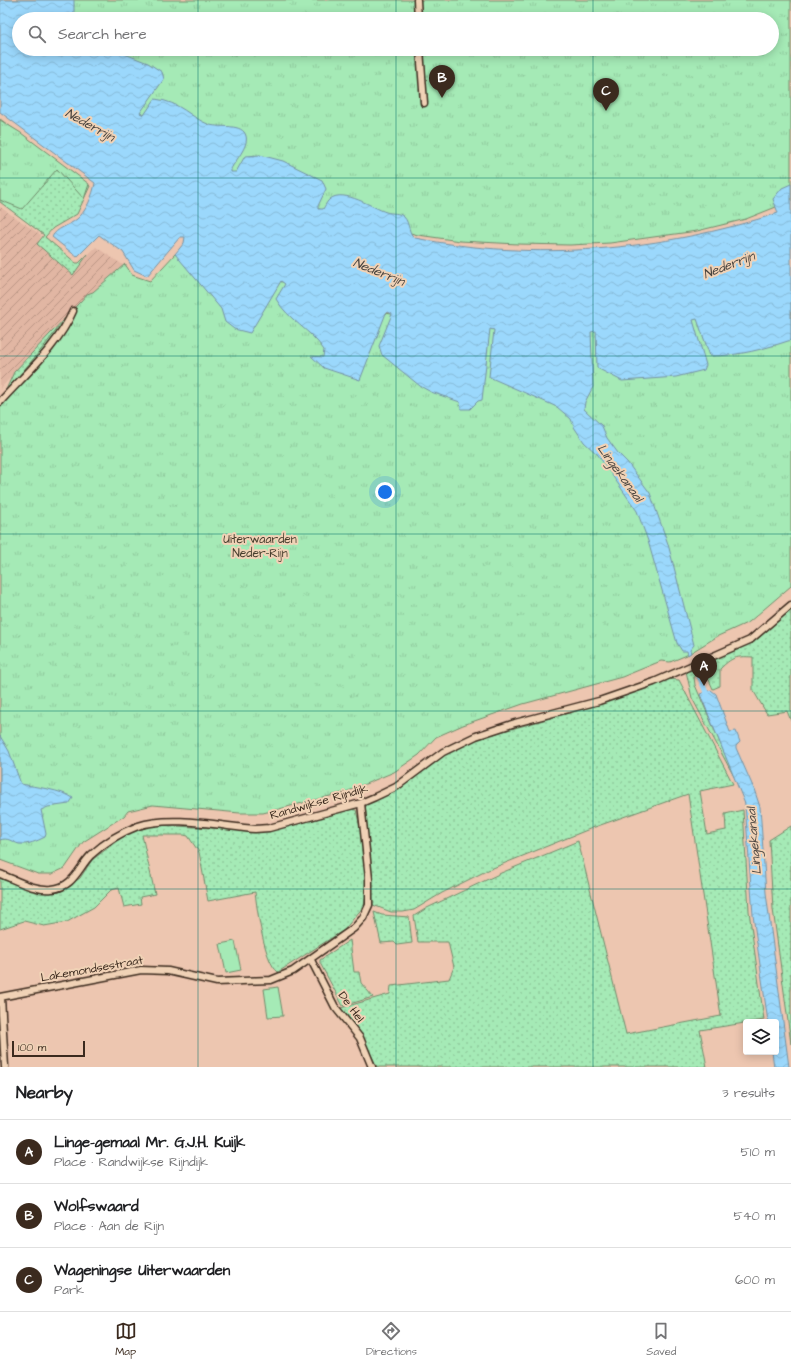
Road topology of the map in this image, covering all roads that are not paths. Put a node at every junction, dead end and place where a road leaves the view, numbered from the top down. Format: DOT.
graph roads {
  1 [pos="417,0"];
  2 [pos="418,12"];
  3 [pos="421,56"];
  4 [pos="424,103"];
  5 [pos="73,311"];
  6 [pos="0,402"];
  7 [pos="791,605"];
  8 [pos="361,803"];
  9 [pos="0,874"];
  10 [pos="311,960"];
  11 [pos="0,997"];
  12 [pos="5,1067"];
  13 [pos="372,1067"];
  1 -- 2 [label="street"];
  3 -- 4 [label="street"];
  5 -- 6 [label="street"];
  7 -- 8 [label="street, Randwijkse Rijndijk"];
  8 -- 9 [label="street, Randwijkse Rijndijk"];
  8 -- 10 [label="street, Lakemondsestraat"];
  10 -- 11 [label="street, Lakemondsestraat"];
  10 -- 13 [label="street, De Hel"];
  11 -- 12 [label="street"];
}
